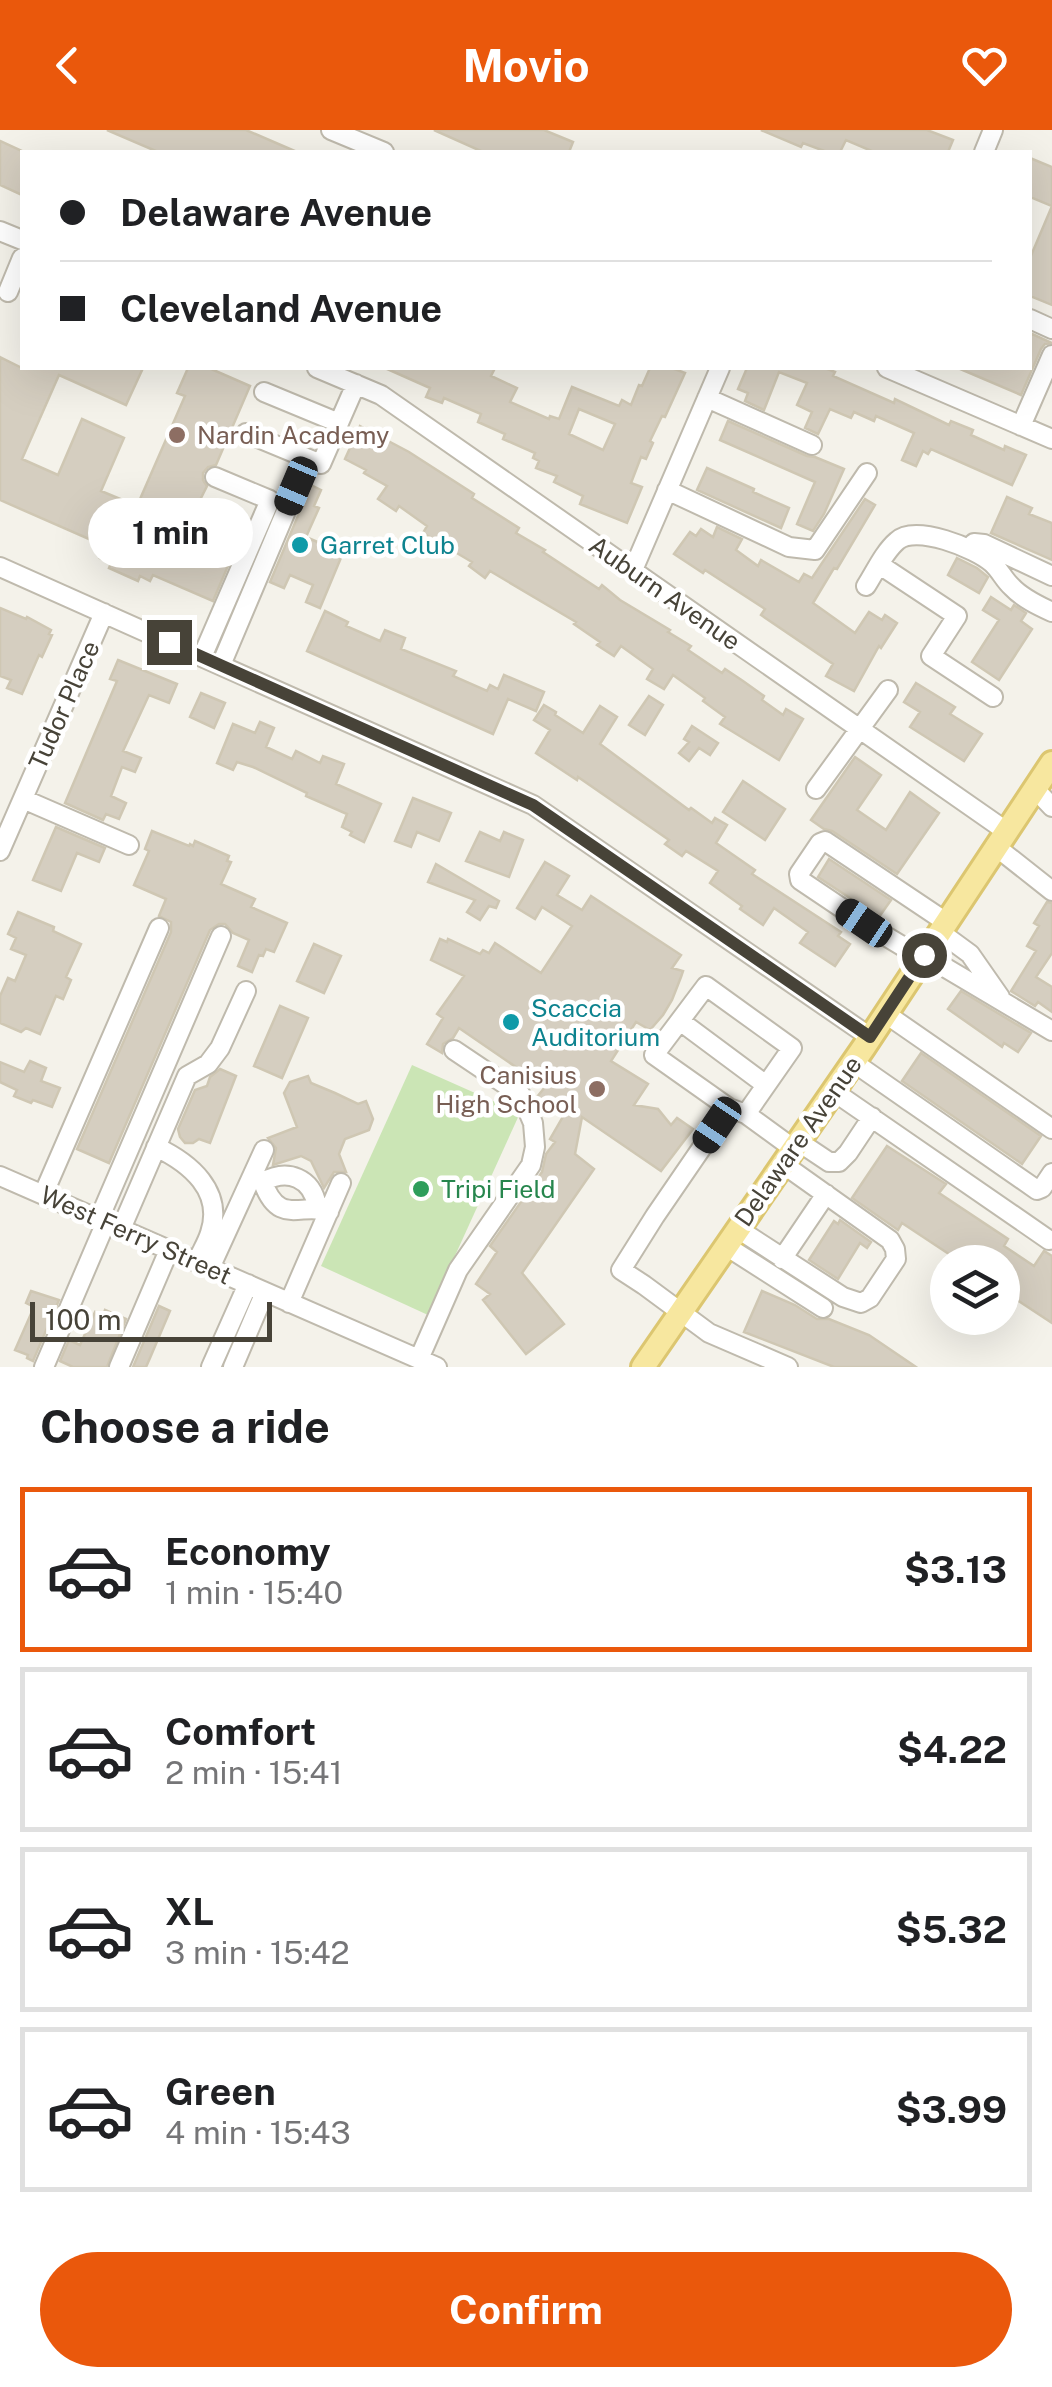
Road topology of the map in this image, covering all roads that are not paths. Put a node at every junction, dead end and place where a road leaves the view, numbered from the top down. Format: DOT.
graph roads {
  1 [pos="331,130"];
  2 [pos="379,150"];
  3 [pos="20,264"];
  4 [pos="10,293"];
  5 [pos="1052,356"];
  6 [pos="322,370"];
  7 [pos="719,370"];
  8 [pos="892,370"];
  9 [pos="356,384"];
  10 [pos="264,392"];
  11 [pos="707,398"];
  12 [pos="339,423"];
  13 [pos="1021,426"];
  14 [pos="246,433"];
  15 [pos="1052,439"];
  16 [pos="812,445"];
  17 [pos="308,459"];
  18 [pos="867,473"];
  19 [pos="216,477"];
  20 [pos="667,490"];
  21 [pos="969,549"];
  22 [pos="880,565"];
  23 [pos="0,566"];
  24 [pos="633,570"];
  25 [pos="1052,576"];
  26 [pos="866,586"];
  27 [pos="1052,612"];
  28 [pos="104,613"];
  29 [pos="202,657"];
  30 [pos="221,666"];
  31 [pos="888,690"];
  32 [pos="993,697"];
  33 [pos="861,730"];
  34 [pos="1045,780"];
  35 [pos="816,788"];
  36 [pos="23,799"];
  37 [pos="1052,807"];
  38 [pos="1001,839"];
  39 [pos="129,845"];
  40 [pos="0,852"];
  41 [pos="1052,891"];
  42 [pos="943,926"];
  43 [pos="159,928"];
  44 [pos="221,936"];
  45 [pos="923,956"];
  46 [pos="246,991"];
  47 [pos="1003,1002"];
  48 [pos="886,1014"];
  49 [pos="680,1022"];
  50 [pos="1052,1031"];
  51 [pos="870,1037"];
  52 [pos="454,1050"];
  53 [pos="853,1062"];
  54 [pos="766,1085"];
  55 [pos="833,1091"];
  56 [pos="737,1111"];
  57 [pos="872,1117"];
  58 [pos="1052,1128"];
  59 [pos="156,1147"];
  60 [pos="264,1150"];
  61 [pos="792,1152"];
  62 [pos="1052,1173"];
  63 [pos="0,1176"];
  64 [pos="258,1180"];
  65 [pos="342,1183"];
  66 [pos="826,1194"];
  67 [pos="43,1195"];
  68 [pos="323,1209"];
  69 [pos="109,1224"];
  70 [pos="732,1237"];
  71 [pos="1049,1240"];
  72 [pos="169,1250"];
  73 [pos="782,1258"];
  74 [pos="204,1265"];
  75 [pos="256,1288"];
  76 [pos="290,1302"];
  77 [pos="823,1308"];
  78 [pos="678,1312"];
  79 [pos="428,1363"];
  80 [pos="44,1367"];
  81 [pos="119,1367"];
  82 [pos="211,1367"];
  83 [pos="233,1367"];
  84 [pos="643,1367"];
  85 [pos="788,1367"];
  1 -- 2 [label="street"];
  3 -- 4 [label="street"];
  5 -- 13 [label="street"];
  6 -- 9 [label="street, Auburn Avenue"];
  7 -- 11 [label="street"];
  8 -- 13 [label="street"];
  9 -- 12 [label="street"];
  9 -- 24 [label="street, Auburn Avenue"];
  10 -- 12 [label="street"];
  11 -- 16 [label="street"];
  11 -- 20 [label="street"];
  12 -- 17 [label="street"];
  13 -- 15 [label="street"];
  14 -- 17 [label="street"];
  17 -- 30 [label="street"];
  18 -- 20 [label="street"];
  19 -- 29 [label="street"];
  20 -- 24 [label="street"];
  21 -- 22 [label="street"];
  21 -- 25 [label="street"];
  21 -- 27 [label="street"];
  22 -- 26 [label="street"];
  22 -- 32 [label="street"];
  23 -- 28 [label="street"];
  24 -- 33 [label="street, Auburn Avenue"];
  28 -- 29 [label="street"];
  28 -- 36 [label="street, Tudor Place"];
  29 -- 30 [label="street"];
  30 -- 51 [label="street"];
  31 -- 33 [label="street"];
  33 -- 35 [label="street"];
  33 -- 38 [label="street, Auburn Avenue"];
  34 -- 37 [label="street"];
  34 -- 38 [label="main road, Delaware Avenue"];
  36 -- 39 [label="street"];
  36 -- 40 [label="street, Tudor Place"];
  38 -- 41 [label="street, Auburn Avenue"];
  38 -- 42 [label="main road, Delaware Avenue"];
  42 -- 45 [label="main road, Delaware Avenue"];
  42 -- 45 [label="street"];
  42 -- 47 [label="street"];
  43 -- 67 [label="street"];
  44 -- 69 [label="street"];
  45 -- 47 [label="street"];
  45 -- 48 [label="main road, Delaware Avenue"];
  46 -- 59 [label="street"];
  47 -- 50 [label="street"];
  48 -- 51 [label="main road, Delaware Avenue"];
  48 -- 58 [label="street"];
  49 -- 54 [label="street"];
  49 -- 54 [label="street"];
  49 -- 56 [label="street"];
  51 -- 53 [label="main road, Delaware Avenue"];
  52 -- 79 [label="street"];
  53 -- 55 [label="main road, Delaware Avenue"];
  53 -- 62 [label="street"];
  54 -- 56 [label="street"];
  55 -- 57 [label="street"];
  55 -- 61 [label="main road, Delaware Avenue"];
  56 -- 61 [label="street"];
  56 -- 78 [label="street"];
  57 -- 61 [label="street"];
  57 -- 71 [label="street"];
  59 -- 69 [label="street"];
  59 -- 74 [label="street"];
  60 -- 64 [label="street"];
  61 -- 66 [label="street"];
  61 -- 70 [label="main road, Delaware Avenue"];
  63 -- 67 [label="street, West Ferry Street"];
  64 -- 68 [label="street"];
  64 -- 68 [label="street"];
  64 -- 74 [label="street"];
  65 -- 68 [label="street"];
  66 -- 73 [label="street"];
  66 -- 73 [label="street"];
  67 -- 69 [label="street, West Ferry Street"];
  68 -- 76 [label="street"];
  69 -- 72 [label="street, West Ferry Street"];
  69 -- 80 [label="street"];
  70 -- 73 [label="street"];
  70 -- 77 [label="street"];
  70 -- 78 [label="main road, Delaware Avenue"];
  72 -- 74 [label="street, West Ferry Street"];
  72 -- 81 [label="street"];
  74 -- 75 [label="street, West Ferry Street"];
  75 -- 76 [label="street, West Ferry Street"];
  75 -- 82 [label="street"];
  75 -- 83 [label="street"];
  76 -- 79 [label="street, West Ferry Street"];
  78 -- 84 [label="main road, Delaware Avenue"];
  78 -- 85 [label="street"];
}
